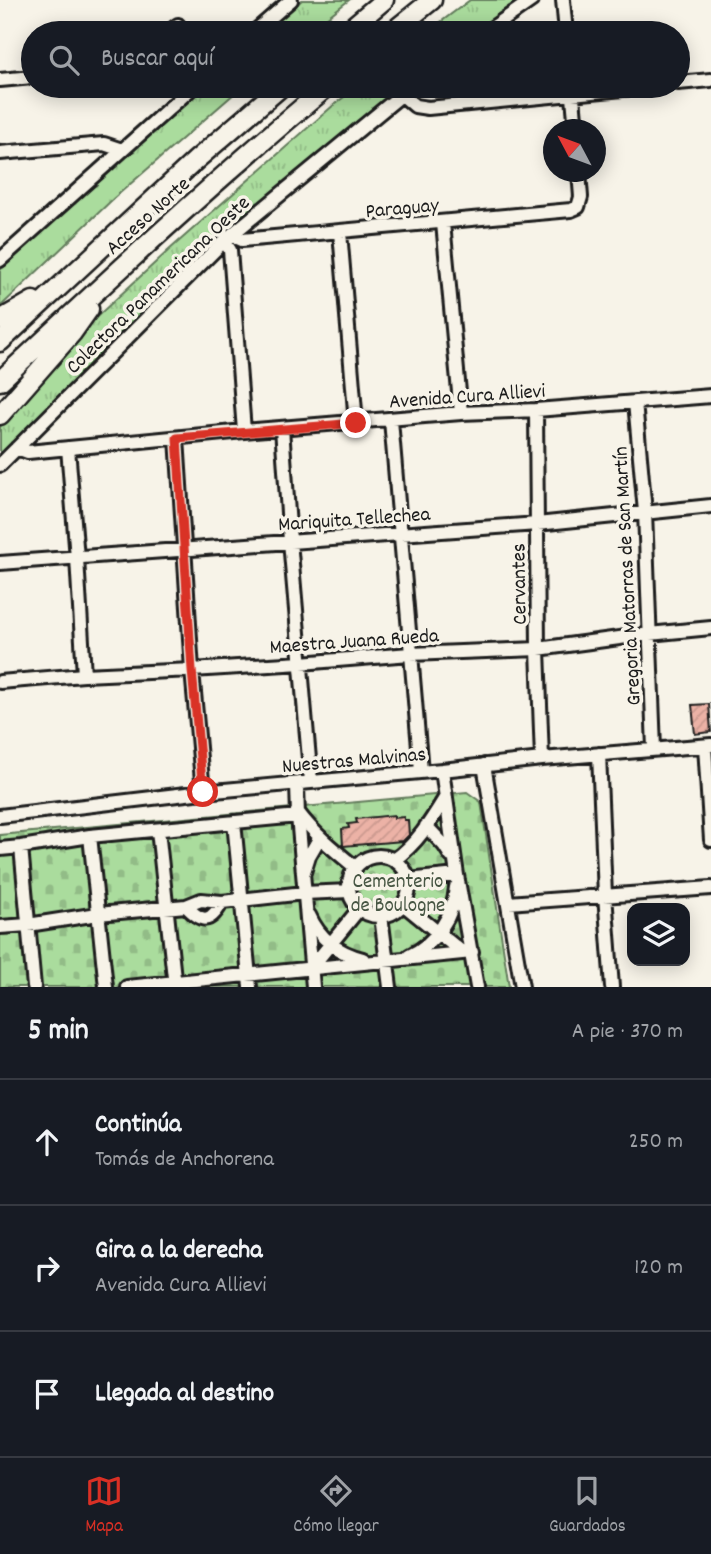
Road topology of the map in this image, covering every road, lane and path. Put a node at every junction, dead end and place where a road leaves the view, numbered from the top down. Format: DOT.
graph roads {
  1 [pos="291,0"];
  2 [pos="384,0"];
  3 [pos="440,0"];
  4 [pos="532,0"];
  5 [pos="562,0"];
  6 [pos="427,4"];
  7 [pos="267,21"];
  8 [pos="359,21"];
  9 [pos="406,21"];
  10 [pos="502,21"];
  11 [pos="565,21"];
  12 [pos="21,78"];
  13 [pos="0,80"];
  14 [pos="711,80"];
  15 [pos="690,82"];
  16 [pos="180,98"];
  17 [pos="268,98"];
  18 [pos="314,98"];
  19 [pos="396,98"];
  20 [pos="406,98"];
  21 [pos="505,98"];
  22 [pos="573,98"];
  23 [pos="575,119"];
  24 [pos="122,150"];
  25 [pos="0,153"];
  26 [pos="580,182"];
  27 [pos="443,223"];
  28 [pos="340,232"];
  29 [pos="227,238"];
  30 [pos="0,260"];
  31 [pos="112,278"];
  32 [pos="60,285"];
  33 [pos="0,320"];
  34 [pos="0,342"];
  35 [pos="0,381"];
  36 [pos="711,396"];
  37 [pos="635,402"];
  38 [pos="536,410"];
  39 [pos="461,413"];
  40 [pos="0,415"];
  41 [pos="391,420"];
  42 [pos="356,423"];
  43 [pos="282,428"];
  44 [pos="244,431"];
  45 [pos="177,438"];
  46 [pos="17,448"];
  47 [pos="68,448"];
  48 [pos="0,465"];
  49 [pos="711,506"];
  50 [pos="645,512"];
  51 [pos="537,524"];
  52 [pos="401,533"];
  53 [pos="290,541"];
  54 [pos="184,550"];
  55 [pos="77,558"];
  56 [pos="0,563"];
  57 [pos="711,628"];
  58 [pos="649,634"];
  59 [pos="538,649"];
  60 [pos="410,653"];
  61 [pos="301,663"];
  62 [pos="192,670"];
  63 [pos="84,675"];
  64 [pos="0,682"];
  65 [pos="708,746"];
  66 [pos="654,749"];
  67 [pos="599,754"];
  68 [pos="542,759"];
  69 [pos="484,765"];
  70 [pos="421,771"];
  71 [pos="442,771"];
  72 [pos="311,782"];
  73 [pos="297,783"];
  74 [pos="203,792"];
  75 [pos="445,798"];
  76 [pos="297,813"];
  77 [pos="0,816"];
  78 [pos="234,822"];
  79 [pos="426,826"];
  80 [pos="158,830"];
  81 [pos="90,836"];
  82 [pos="320,837"];
  83 [pos="711,840"];
  84 [pos="21,847"];
  85 [pos="0,849"];
  86 [pos="394,860"];
  87 [pos="355,867"];
  88 [pos="457,874"];
  89 [pos="303,878"];
  90 [pos="408,880"];
  91 [pos="711,888"];
  92 [pos="349,891"];
  93 [pos="304,893"];
  94 [pos="605,895"];
  95 [pos="242,900"];
  96 [pos="222,902"];
  97 [pos="509,902"];
  98 [pos="403,904"];
  99 [pos="186,906"];
  100 [pos="166,908"];
  101 [pos="306,908"];
  102 [pos="359,909"];
  103 [pos="98,914"];
  104 [pos="381,916"];
  105 [pos="28,925"];
  106 [pos="0,927"];
  107 [pos="438,933"];
  108 [pos="330,944"];
  109 [pos="467,952"];
  110 [pos="402,959"];
  111 [pos="387,960"];
  112 [pos="373,961"];
  113 [pos="311,968"];
  114 [pos="250,981"];
  115 [pos="174,985"];
  116 [pos="34,987"];
  117 [pos="106,987"];
  118 [pos="127,987"];
  119 [pos="313,987"];
  120 [pos="390,987"];
  121 [pos="477,987"];
  122 [pos="522,987"];
  123 [pos="612,987"];
  1 -- 7 [label="street"];
  2 -- 8 [label="highway"];
  3 -- 6 [label="highway"];
  4 -- 10 [label="street"];
  5 -- 11 [label="street"];
  6 -- 9 [label="highway"];
  12 -- 13 [label="street"];
  14 -- 15 [label="street"];
  16 -- 24 [label="street"];
  17 -- 32 [label="highway, Acceso Norte"];
  18 -- 31 [label="highway, Acceso Norte"];
  19 -- 29 [label="street, Colectora Panamericana Oeste"];
  20 -- 21 [label="street"];
  22 -- 23 [label="street"];
  24 -- 25 [label="street"];
  24 -- 30 [label="street"];
  26 -- 27 [label="street, Paraguay"];
  27 -- 28 [label="street, Paraguay"];
  27 -- 39 [label="street"];
  28 -- 29 [label="street, Paraguay"];
  28 -- 42 [label="street"];
  29 -- 44 [label="street"];
  29 -- 46 [label="street, Colectora Panamericana Oeste"];
  31 -- 35 [label="highway, Acceso Norte"];
  31 -- 40 [label="highway"];
  32 -- 33 [label="highway"];
  32 -- 34 [label="highway, Acceso Norte"];
  36 -- 37 [label="street, Avenida Cura Allievi"];
  37 -- 38 [label="street, Avenida Cura Allievi"];
  37 -- 50 [label="street, Gregoria Matorras de San Martín"];
  38 -- 39 [label="street, Avenida Cura Allievi"];
  38 -- 51 [label="street, Cervantes"];
  39 -- 41 [label="street, Avenida Cura Allievi"];
  41 -- 42 [label="street, Avenida Cura Allievi"];
  41 -- 52 [label="street"];
  42 -- 43 [label="street, Avenida Cura Allievi"];
  43 -- 44 [label="street, Avenida Cura Allievi"];
  43 -- 53 [label="street"];
  44 -- 45 [label="street, Avenida Cura Allievi"];
  45 -- 47 [label="street, Avenida Cura Allievi"];
  45 -- 54 [label="street"];
  46 -- 47 [label="street, Avenida Cura Allievi"];
  46 -- 48 [label="street, Colectora Panamericana Oeste"];
  47 -- 55 [label="street"];
  49 -- 50 [label="street, Mariquita Tellechea"];
  50 -- 51 [label="street, Mariquita Tellechea"];
  50 -- 58 [label="street, Gregoria Matorras de San Martín"];
  51 -- 52 [label="street, Mariquita Tellechea"];
  51 -- 59 [label="street, Cervantes"];
  52 -- 53 [label="street, Mariquita Tellechea"];
  52 -- 60 [label="street"];
  53 -- 54 [label="street, Mariquita Tellechea"];
  53 -- 61 [label="street"];
  54 -- 55 [label="street, Mariquita Tellechea"];
  54 -- 62 [label="street"];
  55 -- 56 [label="street, Mariquita Tellechea"];
  55 -- 63 [label="street"];
  57 -- 58 [label="street, Maestra Juana Rueda"];
  58 -- 59 [label="street, Maestra Juana Rueda"];
  58 -- 66 [label="street, Gregoria Matorras de San Martín"];
  59 -- 60 [label="street, Maestra Juana Rueda"];
  59 -- 68 [label="street, Cervantes"];
  60 -- 61 [label="street, Maestra Juana Rueda"];
  60 -- 70 [label="street"];
  61 -- 62 [label="street, Maestra Juana Rueda"];
  61 -- 72 [label="street"];
  62 -- 63 [label="street, Maestra Juana Rueda"];
  62 -- 74 [label="street"];
  63 -- 64 [label="street, Maestra Juana Rueda"];
  65 -- 66 [label="street, Nuestras Malvinas"];
  65 -- 83 [label="street"];
  66 -- 67 [label="street, Nuestras Malvinas"];
  67 -- 68 [label="street, Nuestras Malvinas"];
  67 -- 94 [label="street"];
  68 -- 69 [label="street, Nuestras Malvinas"];
  69 -- 71 [label="street, Nuestras Malvinas"];
  69 -- 97 [label="street"];
  70 -- 71 [label="street, Nuestras Malvinas"];
  70 -- 72 [label="street, Nuestras Malvinas"];
  71 -- 75 [label="street"];
  72 -- 73 [label="street, Nuestras Malvinas"];
  73 -- 74 [label="street, Nuestras Malvinas"];
  73 -- 76 [label="street"];
  74 -- 77 [label="street, Nuestras Malvinas"];
  75 -- 79 [label="street"];
  75 -- 88 [label="street"];
  76 -- 78 [label="street"];
  76 -- 82 [label="street"];
  76 -- 89 [label="street"];
  78 -- 80 [label="street"];
  78 -- 95 [label="street"];
  79 -- 86 [label="street"];
  79 -- 88 [label="street"];
  80 -- 81 [label="street"];
  80 -- 100 [label="street"];
  81 -- 84 [label="street"];
  81 -- 103 [label="street"];
  82 -- 87 [label="street"];
  82 -- 89 [label="street"];
  84 -- 85 [label="street"];
  84 -- 105 [label="street"];
  86 -- 87 [label="street"];
  86 -- 90 [label="street"];
  87 -- 92 [label="street"];
  88 -- 90 [label="street"];
  88 -- 107 [label="street"];
  88 -- 109 [label="street"];
  89 -- 93 [label="street"];
  90 -- 98 [label="street"];
  91 -- 94 [label="street"];
  92 -- 93 [label="street"];
  92 -- 102 [label="street"];
  93 -- 95 [label="street"];
  93 -- 101 [label="street"];
  94 -- 97 [label="street"];
  94 -- 123 [label="street"];
  95 -- 96 [label="street"];
  95 -- 114 [label="street"];
  96 -- 99 [label="street"];
  96 -- 99 [label="street"];
  97 -- 122 [label="street"];
  98 -- 104 [label="street"];
  98 -- 107 [label="street"];
  99 -- 100 [label="street"];
  100 -- 103 [label="street"];
  100 -- 115 [label="street"];
  101 -- 108 [label="street"];
  101 -- 113 [label="street"];
  102 -- 104 [label="street"];
  102 -- 108 [label="street"];
  103 -- 105 [label="street"];
  103 -- 117 [label="street"];
  104 -- 111 [label="street"];
  105 -- 106 [label="street"];
  105 -- 116 [label="street"];
  107 -- 109 [label="street"];
  107 -- 110 [label="street"];
  108 -- 112 [label="street"];
  108 -- 113 [label="street"];
  109 -- 110 [label="street"];
  109 -- 121 [label="street"];
  110 -- 111 [label="street"];
  111 -- 112 [label="street"];
  111 -- 120 [label="street"];
  112 -- 113 [label="street"];
  113 -- 114 [label="street"];
  113 -- 119 [label="street"];
  114 -- 115 [label="street"];
  115 -- 118 [label="street"];
}
